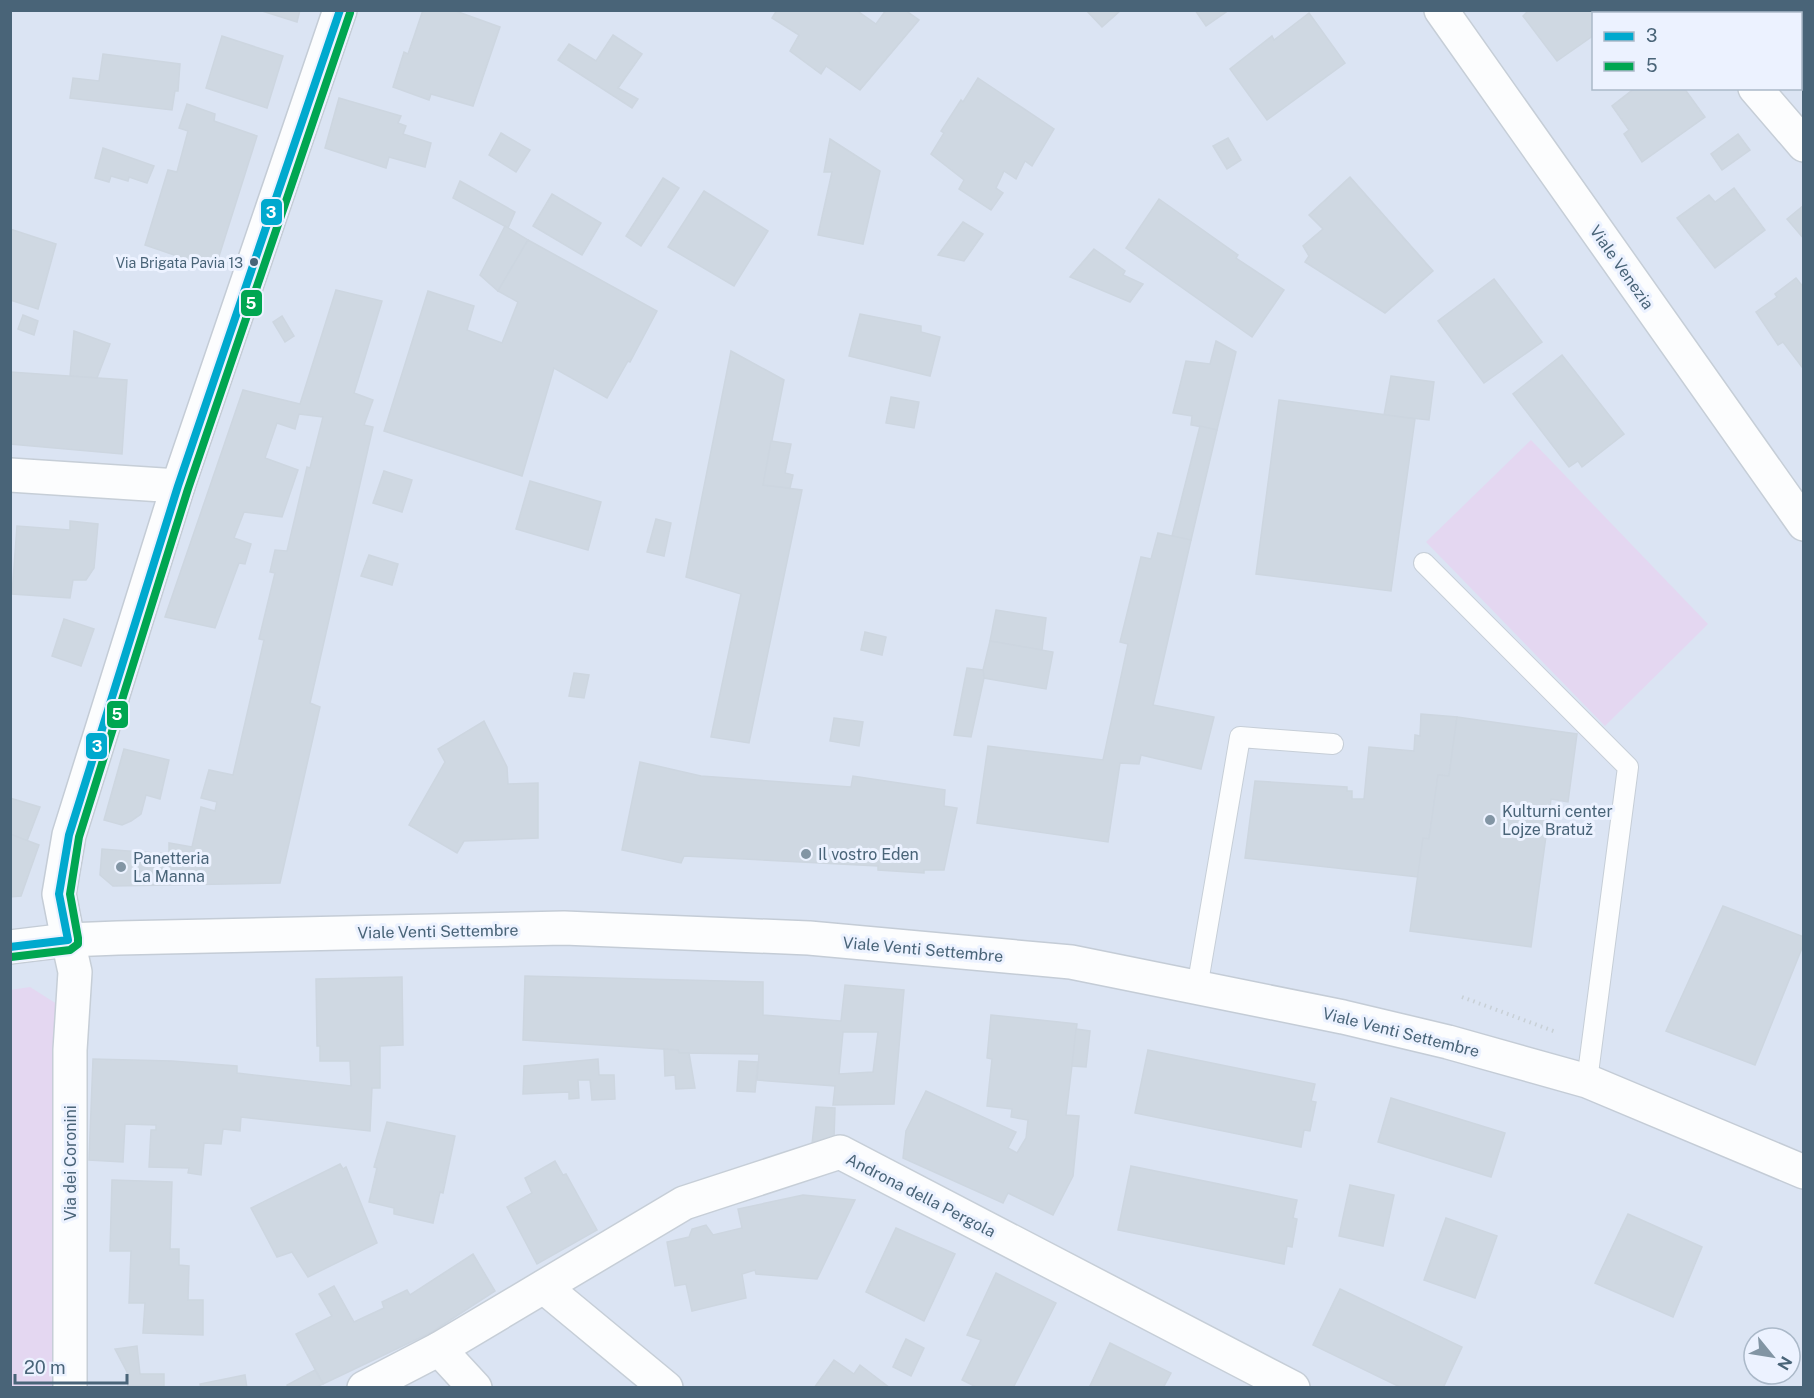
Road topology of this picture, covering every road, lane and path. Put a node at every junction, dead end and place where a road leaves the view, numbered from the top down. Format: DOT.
graph roads {
  1 [pos="340,10"];
  2 [pos="1441,10"];
  3 [pos="1757,90"];
  4 [pos="1803,145"];
  5 [pos="10,475"];
  6 [pos="178,486"];
  7 [pos="1803,524"];
  8 [pos="1424,563"];
  9 [pos="1334,744"];
  10 [pos="68,940"];
  11 [pos="10,947"];
  12 [pos="1197,988"];
  13 [pos="1587,1081"];
  14 [pos="1803,1173"];
  15 [pos="544,1287"];
  16 [pos="439,1349"];
  17 [pos="70,1388"];
  18 [pos="364,1388"];
  19 [pos="475,1388"];
  20 [pos="666,1388"];
  21 [pos="1293,1388"];
  1 -- 6 [label="street, Via dei Coronini"];
  2 -- 7 [label="street, Viale Venezia"];
  3 -- 4 [label="street"];
  5 -- 6 [label="street"];
  6 -- 10 [label="street, Via dei Coronini"];
  8 -- 13 [label="lane"];
  9 -- 12 [label="lane"];
  10 -- 11 [label="street, Viale Venti Settembre"];
  10 -- 12 [label="street, Viale Venti Settembre"];
  10 -- 17 [label="street, Via dei Coronini"];
  12 -- 13 [label="street, Viale Venti Settembre"];
  13 -- 14 [label="street, Viale Venti Settembre"];
  15 -- 16 [label="street, Androna della Pergola"];
  15 -- 20 [label="street"];
  15 -- 21 [label="street, Androna della Pergola"];
  16 -- 18 [label="street, Androna della Pergola"];
  16 -- 19 [label="street"];
}
